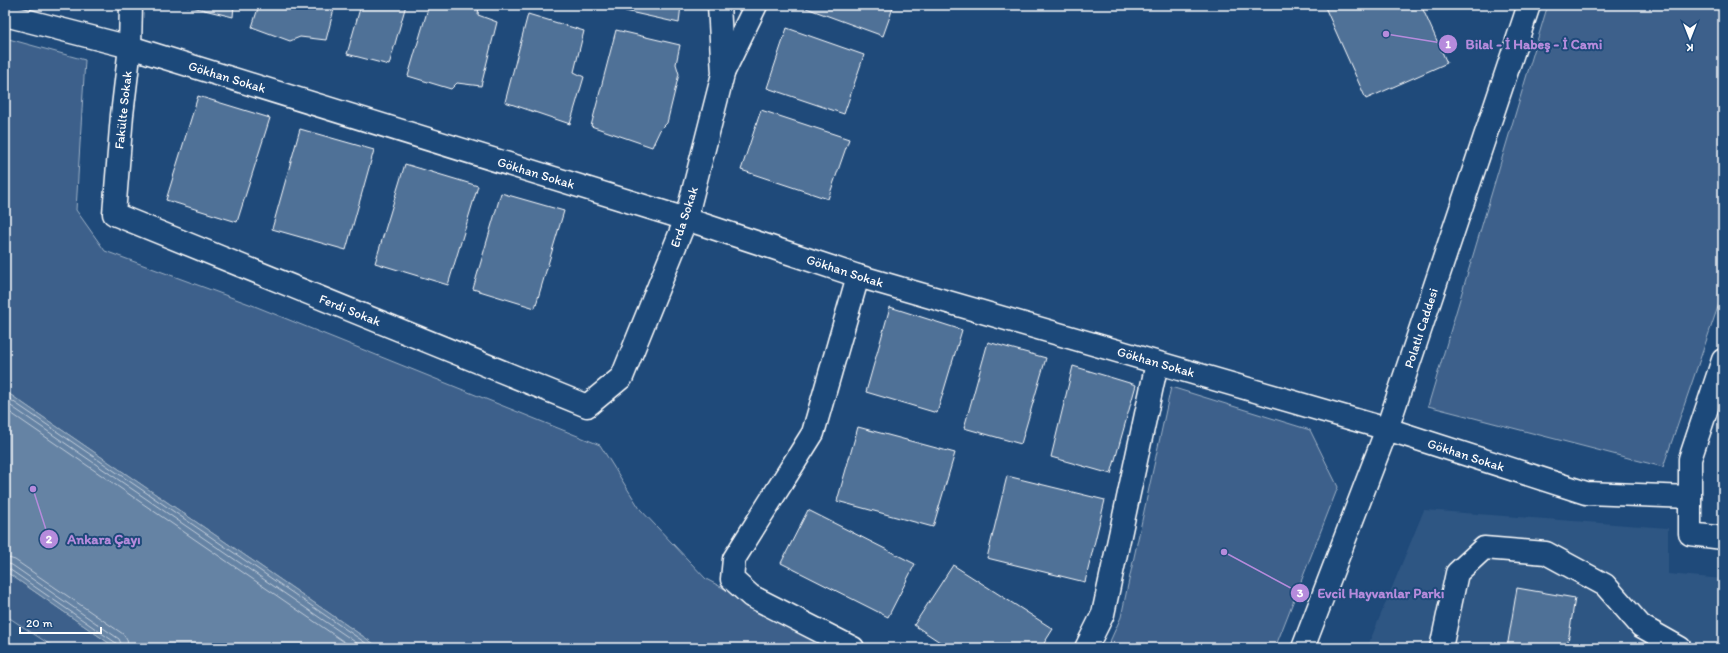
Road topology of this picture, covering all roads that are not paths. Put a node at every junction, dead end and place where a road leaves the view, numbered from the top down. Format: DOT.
graph roads {
  1 [pos="131,5"];
  2 [pos="719,5"];
  3 [pos="756,5"];
  4 [pos="1529,5"];
  5 [pos="5,15"];
  6 [pos="130,47"];
  7 [pos="723,74"];
  8 [pos="114,214"];
  9 [pos="686,219"];
  10 [pos="858,276"];
  11 [pos="1723,360"];
  12 [pos="1157,363"];
  13 [pos="587,406"];
  14 [pos="1387,430"];
  15 [pos="1690,497"];
  16 [pos="1723,538"];
  17 [pos="853,648"];
  18 [pos="1086,648"];
  19 [pos="1303,648"];
  20 [pos="1441,648"];
  21 [pos="1680,648"];
  1 -- 6 [label="street, Fakülte Sokak"];
  2 -- 7 [label="street, Erda Sokak"];
  3 -- 7 [label="street"];
  4 -- 14 [label="street, Polatlı Caddesi"];
  5 -- 6 [label="street, Gökhan Sokak"];
  6 -- 8 [label="street, Fakülte Sokak"];
  6 -- 9 [label="street, Gökhan Sokak"];
  7 -- 9 [label="street, Erda Sokak"];
  8 -- 13 [label="street, Ferdi Sokak"];
  9 -- 10 [label="street, Gökhan Sokak"];
  9 -- 13 [label="street, Erda Sokak"];
  10 -- 12 [label="street, Gökhan Sokak"];
  10 -- 17 [label="street"];
  11 -- 15 [label="street"];
  12 -- 14 [label="street, Gökhan Sokak"];
  12 -- 18 [label="street"];
  14 -- 15 [label="street, Gökhan Sokak"];
  14 -- 19 [label="street, Polatlı Caddesi"];
  15 -- 16 [label="street"];
  20 -- 21 [label="street"];
}
